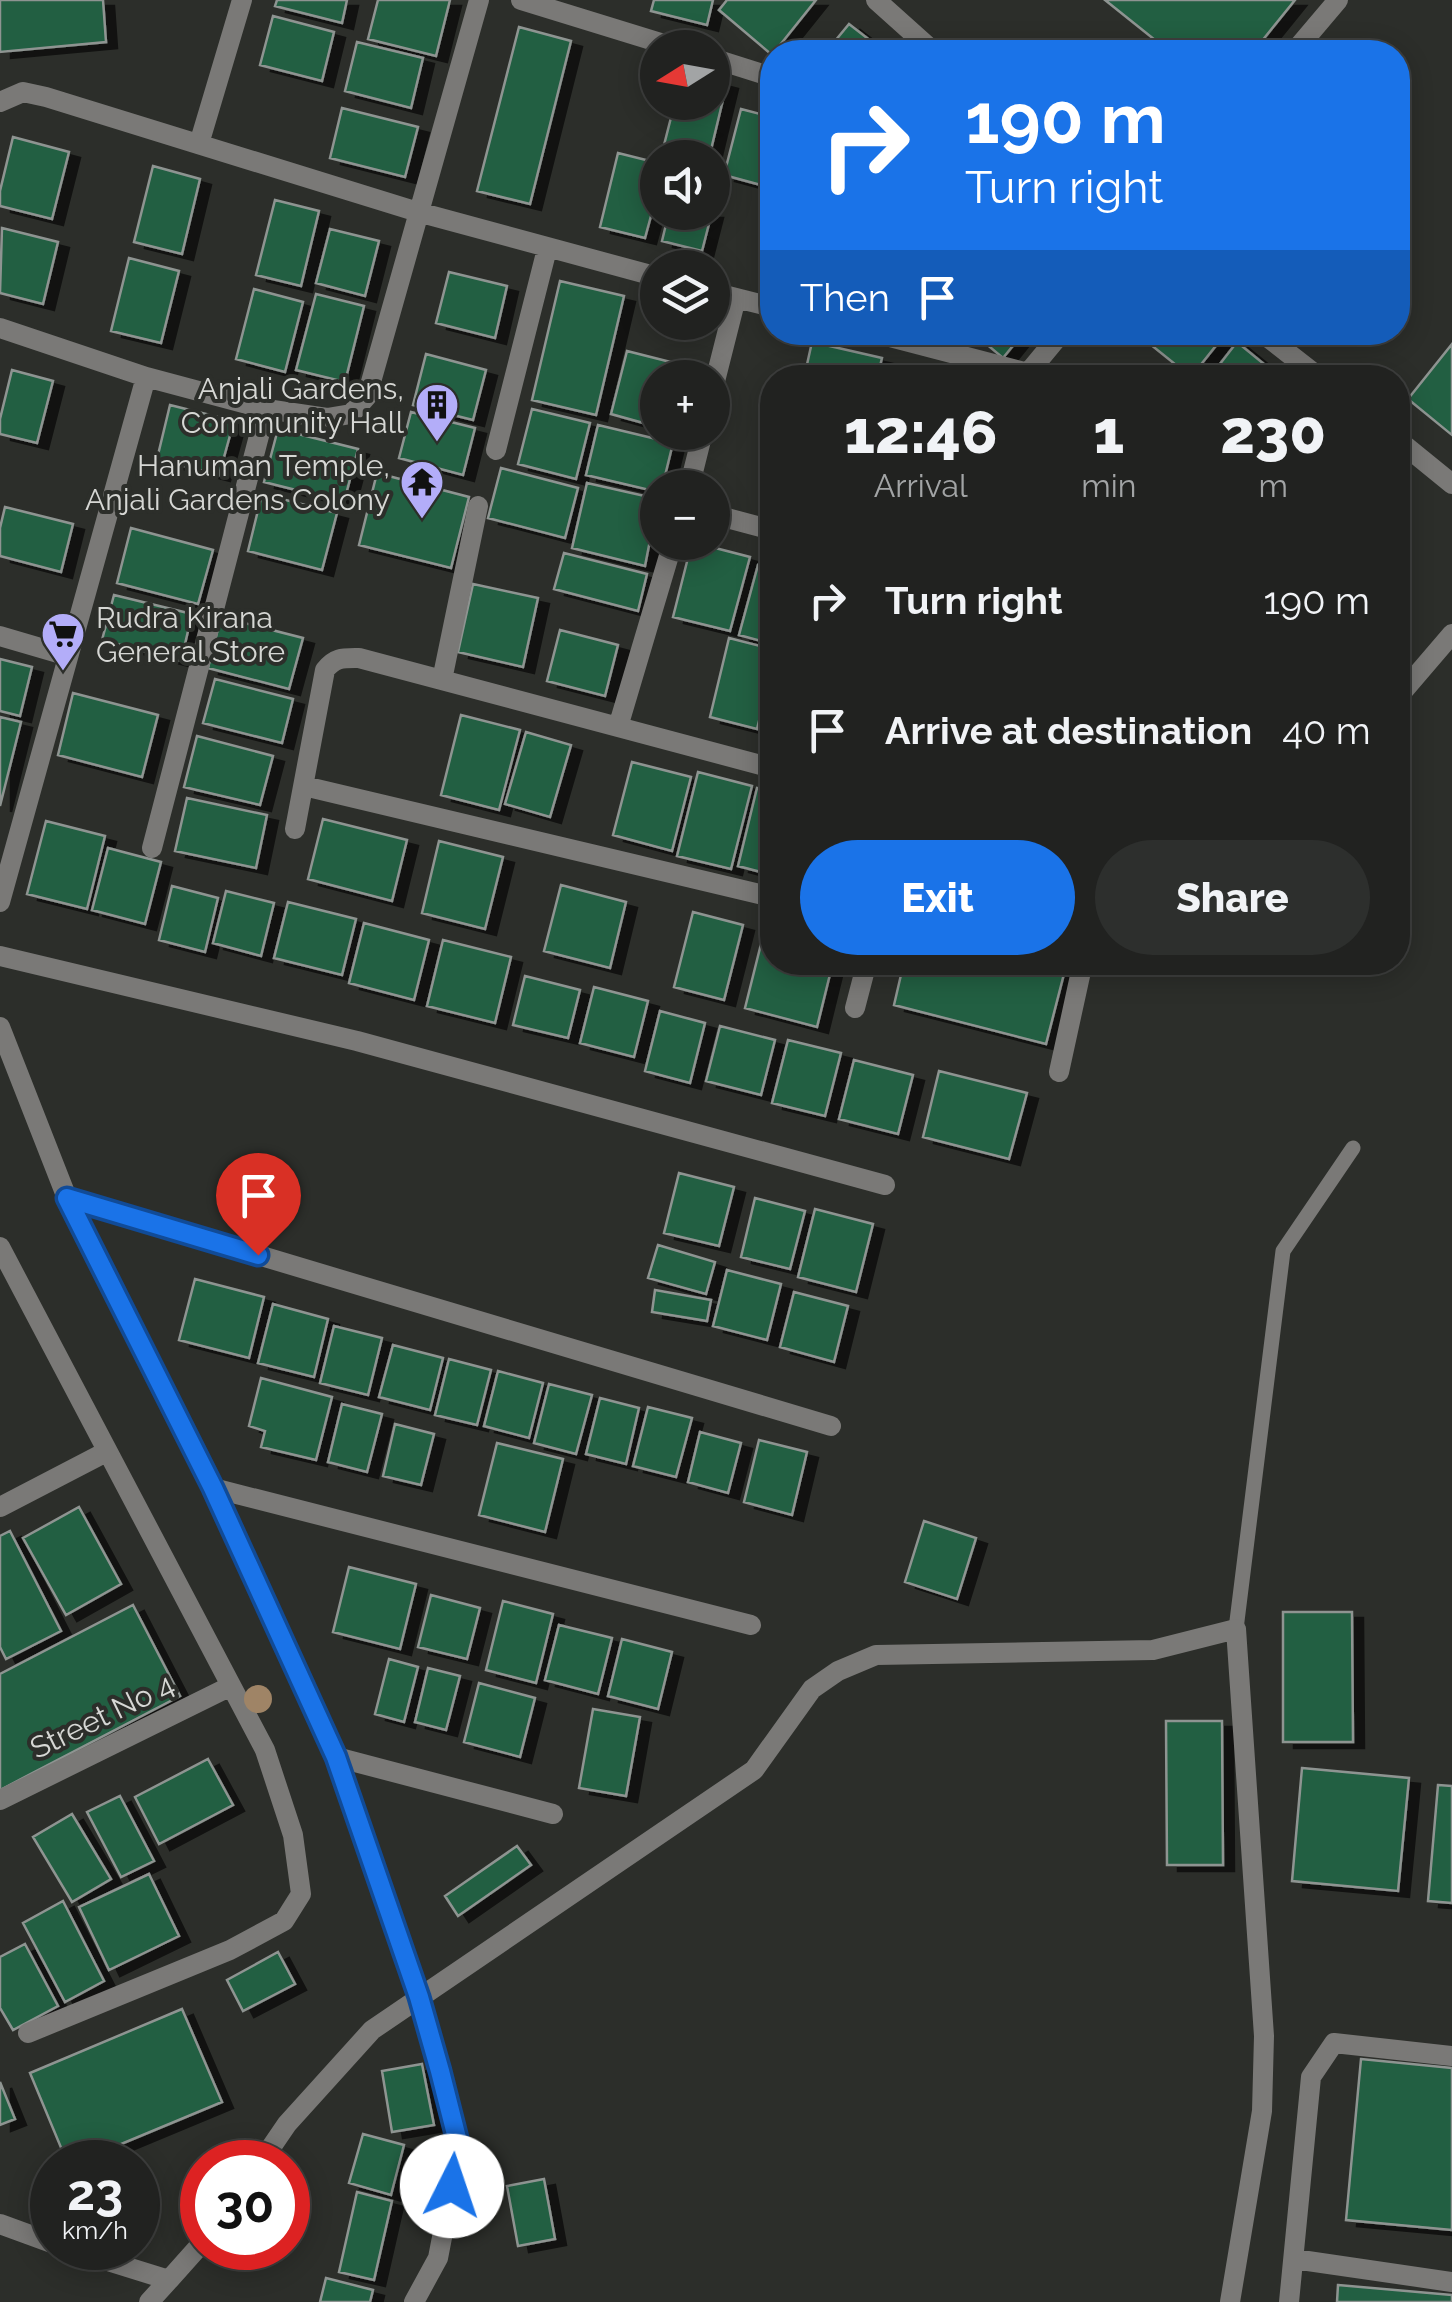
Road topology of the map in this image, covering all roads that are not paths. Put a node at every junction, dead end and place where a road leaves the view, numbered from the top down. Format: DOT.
graph roads {
  1 [pos="242,0"];
  2 [pos="478,0"];
  3 [pos="521,0"];
  4 [pos="876,0"];
  5 [pos="1338,0"];
  6 [pos="640,37"];
  7 [pos="921,40"];
  8 [pos="1304,40"];
  9 [pos="730,64"];
  10 [pos="760,73"];
  11 [pos="0,102"];
  12 [pos="199,144"];
  13 [pos="418,212"];
  14 [pos="547,249"];
  15 [pos="640,273"];
  16 [pos="730,296"];
  17 [pos="736,298"];
  18 [pos="760,304"];
  19 [pos="0,328"];
  20 [pos="921,345"];
  21 [pos="1051,345"];
  22 [pos="1278,345"];
  23 [pos="720,360"];
  24 [pos="997,365"];
  25 [pos="1035,365"];
  26 [pos="1303,365"];
  27 [pos="146,378"];
  28 [pos="266,409"];
  29 [pos="496,450"];
  30 [pos="1410,450"];
  31 [pos="1452,484"];
  32 [pos="478,506"];
  33 [pos="730,519"];
  34 [pos="760,527"];
  35 [pos="668,560"];
  36 [pos="1452,634"];
  37 [pos="0,636"];
  38 [pos="68,656"];
  39 [pos="442,680"];
  40 [pos="1410,684"];
  41 [pos="618,727"];
  42 [pos="760,765"];
  43 [pos="304,786"];
  44 [pos="295,829"];
  45 [pos="152,848"];
  46 [pos="760,893"];
  47 [pos="0,902"];
  48 [pos="0,956"];
  49 [pos="864,975"];
  50 [pos="1080,975"];
  51 [pos="855,1008"];
  52 [pos="0,1027"];
  53 [pos="1059,1072"];
  54 [pos="1352,1148"];
  55 [pos="884,1185"];
  56 [pos="67,1198"];
  57 [pos="0,1248"];
  58 [pos="832,1426"];
  59 [pos="106,1452"];
  60 [pos="213,1488"];
  61 [pos="0,1506"];
  62 [pos="751,1625"];
  63 [pos="1236,1629"];
  64 [pos="231,1686"];
  65 [pos="336,1757"];
  66 [pos="0,1800"];
  67 [pos="554,1814"];
  68 [pos="419,1997"];
  69 [pos="28,2033"];
  70 [pos="1452,2056"];
  71 [pos="276,2140"];
  72 [pos="0,2224"];
  73 [pos="30,2235"];
  74 [pos="1294,2259"];
  75 [pos="180,2268"];
  76 [pos="138,2270"];
  77 [pos="170,2280"];
  78 [pos="1452,2282"];
  79 [pos="149,2302"];
  80 [pos="414,2302"];
  81 [pos="1230,2302"];
  82 [pos="1289,2302"];
  1 -- 12 [label="street"];
  2 -- 13 [label="street"];
  3 -- 6 [label="street"];
  4 -- 7 [label="street"];
  5 -- 8 [label="street"];
  9 -- 10 [label="street"];
  11 -- 12 [label="street"];
  12 -- 13 [label="street"];
  13 -- 14 [label="street"];
  13 -- 28 [label="street"];
  14 -- 15 [label="street"];
  14 -- 29 [label="street"];
  16 -- 17 [label="street"];
  17 -- 18 [label="street"];
  17 -- 23 [label="street"];
  19 -- 27 [label="street"];
  20 -- 24 [label="street"];
  21 -- 25 [label="street"];
  22 -- 26 [label="street"];
  27 -- 28 [label="street"];
  27 -- 38 [label="street"];
  28 -- 45 [label="street"];
  30 -- 31 [label="street"];
  32 -- 39 [label="street"];
  33 -- 34 [label="street"];
  35 -- 41 [label="street"];
  36 -- 40 [label="street"];
  37 -- 38 [label="street"];
  38 -- 47 [label="street"];
  39 -- 41 [label="street"];
  39 -- 43 [label="street"];
  41 -- 42 [label="street"];
  43 -- 44 [label="street"];
  43 -- 46 [label="street"];
  48 -- 55 [label="street"];
  49 -- 51 [label="street"];
  50 -- 53 [label="street"];
  52 -- 56 [label="street"];
  54 -- 63 [label="lane"];
  56 -- 58 [label="street"];
  56 -- 60 [label="street"];
  57 -- 59 [label="street"];
  59 -- 61 [label="street"];
  59 -- 64 [label="street"];
  60 -- 62 [label="street"];
  60 -- 65 [label="street"];
  63 -- 68 [label="street"];
  63 -- 81 [label="street"];
  64 -- 66 [label="street, Street No 4"];
  64 -- 69 [label="street"];
  65 -- 67 [label="street"];
  65 -- 68 [label="street"];
  68 -- 71 [label="street"];
  68 -- 80 [label="street"];
  70 -- 74 [label="street"];
  72 -- 73 [label="street"];
  74 -- 78 [label="street"];
  74 -- 82 [label="street"];
  75 -- 77 [label="street"];
  76 -- 77 [label="street"];
  77 -- 79 [label="street"];
}
